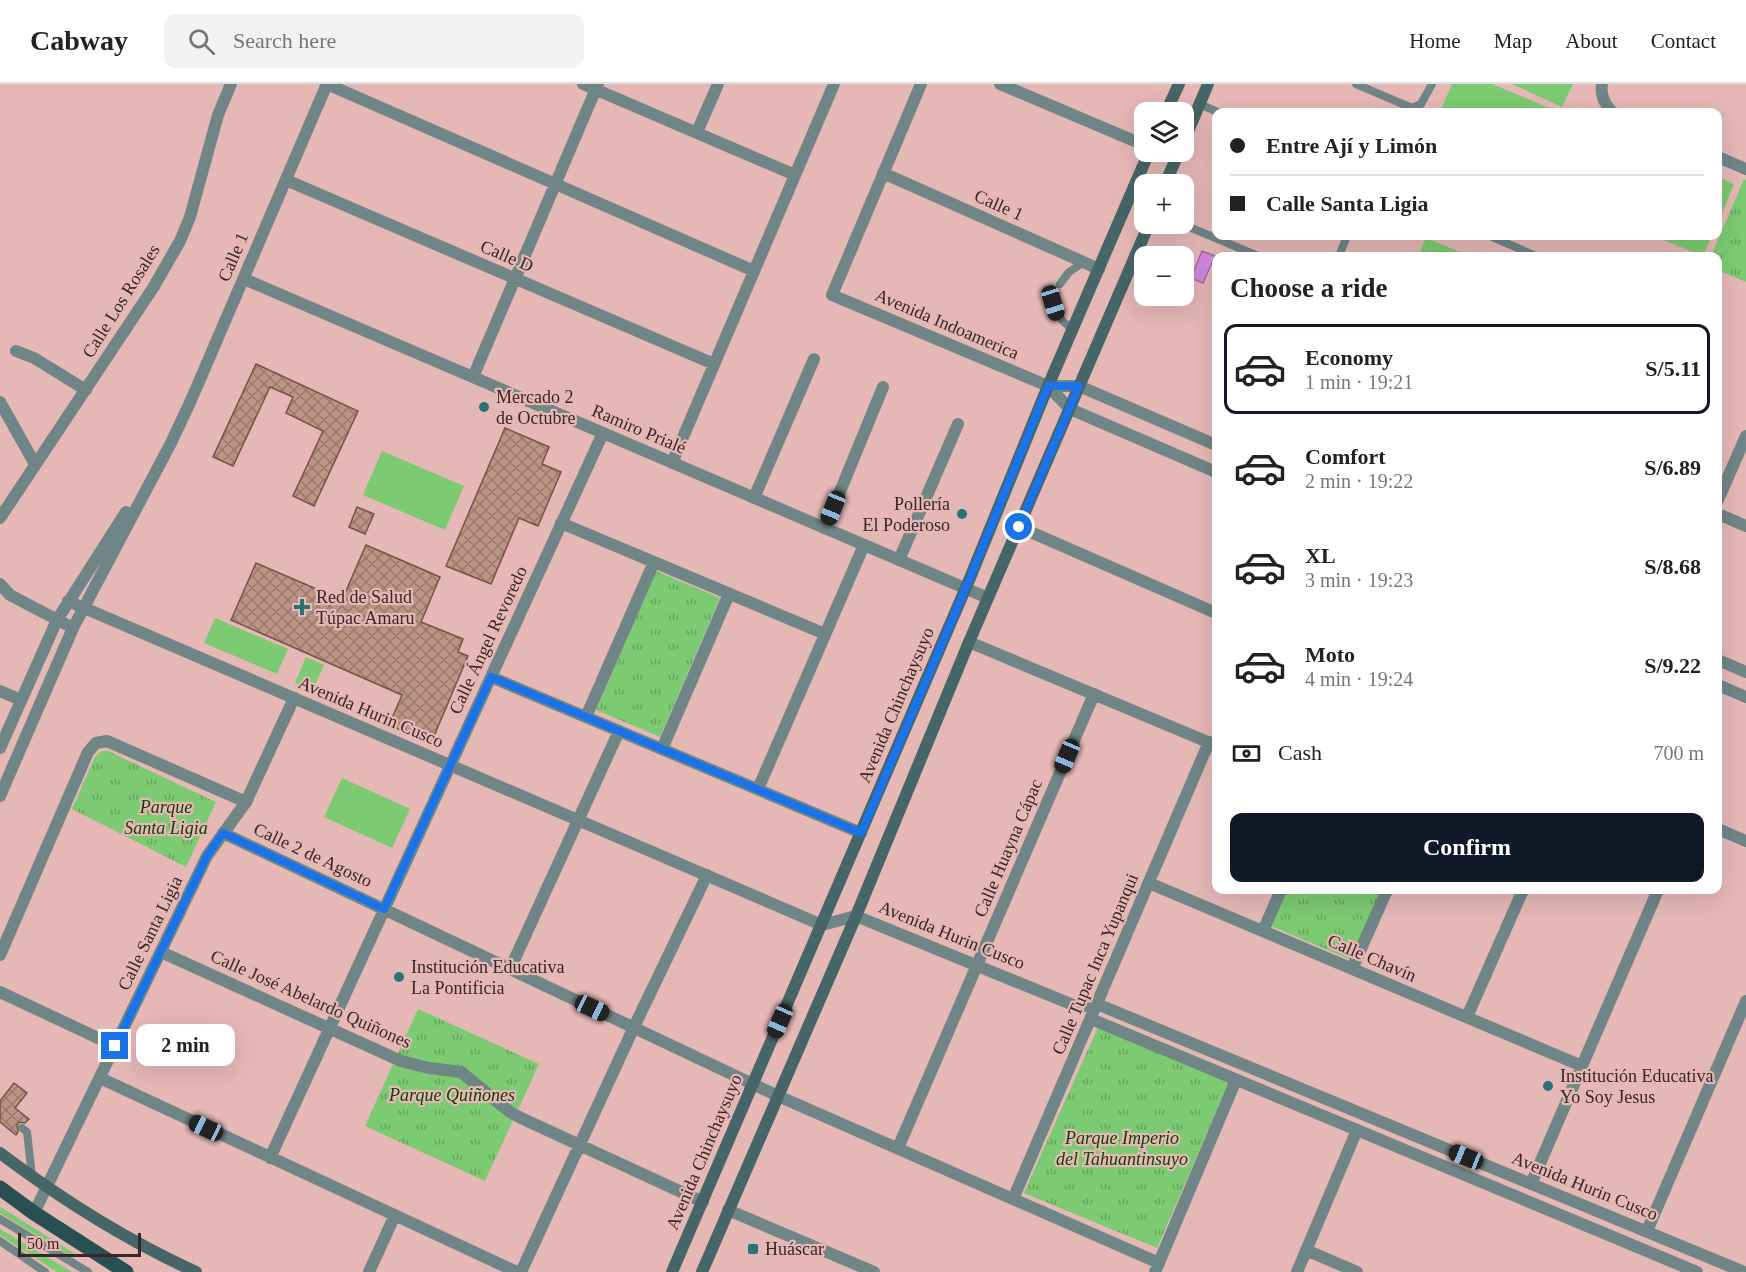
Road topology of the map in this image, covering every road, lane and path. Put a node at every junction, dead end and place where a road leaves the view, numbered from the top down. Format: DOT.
graph roads {
  1 [pos="231,84"];
  2 [pos="327,84"];
  3 [pos="583,84"];
  4 [pos="718,84"];
  5 [pos="834,84"];
  6 [pos="921,84"];
  7 [pos="1000,84"];
  8 [pos="1179,84"];
  9 [pos="1208,84"];
  10 [pos="1356,84"];
  11 [pos="1432,84"];
  12 [pos="1602,84"];
  13 [pos="597,87"];
  14 [pos="1171,102"];
  15 [pos="1199,104"];
  16 [pos="1608,108"];
  17 [pos="1212,109"];
  18 [pos="1194,116"];
  19 [pos="697,132"];
  20 [pos="1134,141"];
  21 [pos="1722,159"];
  22 [pos="1145,162"];
  23 [pos="1746,169"];
  24 [pos="884,174"];
  25 [pos="795,175"];
  26 [pos="286,180"];
  27 [pos="555,184"];
  28 [pos="1194,229"];
  29 [pos="1145,234"];
  30 [pos="1212,237"];
  31 [pos="1220,240"];
  32 [pos="1499,240"];
  33 [pos="1248,252"];
  34 [pos="1527,252"];
  35 [pos="1084,262"];
  36 [pos="1099,269"];
  37 [pos="754,271"];
  38 [pos="243,279"];
  39 [pos="515,279"];
  40 [pos="1060,284"];
  41 [pos="1053,303"];
  42 [pos="1073,332"];
  43 [pos="16,351"];
  44 [pos="814,359"];
  45 [pos="714,364"];
  46 [pos="473,378"];
  47 [pos="1048,386"];
  48 [pos="1079,386"];
  49 [pos="883,387"];
  50 [pos="86,390"];
  51 [pos="0,402"];
  52 [pos="1070,408"];
  53 [pos="958,424"];
  54 [pos="603,432"];
  55 [pos="1746,436"];
  56 [pos="171,443"];
  57 [pos="1212,443"];
  58 [pos="672,463"];
  59 [pos="35,464"];
  60 [pos="1212,470"];
  61 [pos="1722,491"];
  62 [pos="754,498"];
  63 [pos="1722,516"];
  64 [pos="0,518"];
  65 [pos="561,523"];
  66 [pos="1746,526"];
  67 [pos="1019,527"];
  68 [pos="825,528"];
  69 [pos="864,545"];
  70 [pos="899,560"];
  71 [pos="654,562"];
  72 [pos="0,585"];
  73 [pos="966,589"];
  74 [pos="729,594"];
  75 [pos="988,598"];
  76 [pos="68,601"];
  77 [pos="83,607"];
  78 [pos="1212,611"];
  79 [pos="57,621"];
  80 [pos="73,628"];
  81 [pos="825,634"];
  82 [pos="969,642"];
  83 [pos="1722,662"];
  84 [pos="1746,672"];
  85 [pos="491,677"];
  86 [pos="1722,688"];
  87 [pos="0,691"];
  88 [pos="1094,694"];
  89 [pos="1746,697"];
  90 [pos="294,698"];
  91 [pos="21,700"];
  92 [pos="586,717"];
  93 [pos="619,731"];
  94 [pos="1212,744"];
  95 [pos="1212,746"];
  96 [pos="0,748"];
  97 [pos="662,749"];
  98 [pos="450,765"];
  99 [pos="758,789"];
  100 [pos="0,796"];
  101 [pos="246,802"];
  102 [pos="579,821"];
  103 [pos="1722,831"];
  104 [pos="223,833"];
  105 [pos="861,833"];
  106 [pos="1746,841"];
  107 [pos="706,875"];
  108 [pos="1149,883"];
  109 [pos="1279,894"];
  110 [pos="1385,894"];
  111 [pos="1521,894"];
  112 [pos="1656,894"];
  113 [pos="384,909"];
  114 [pos="855,916"];
  115 [pos="822,925"];
  116 [pos="1263,931"];
  117 [pos="161,952"];
  118 [pos="0,955"];
  119 [pos="977,965"];
  120 [pos="510,969"];
  121 [pos="1352,969"];
  122 [pos="0,992"];
  123 [pos="1746,1000"];
  124 [pos="1097,1004"];
  125 [pos="1467,1017"];
  126 [pos="1091,1018"];
  127 [pos="633,1027"];
  128 [pos="329,1029"];
  129 [pos="115,1046"];
  130 [pos="1582,1066"];
  131 [pos="100,1078"];
  132 [pos="1236,1080"];
  133 [pos="753,1083"];
  134 [pos="778,1096"];
  135 [pos="22,1128"];
  136 [pos="1357,1131"];
  137 [pos="580,1145"];
  138 [pos="898,1148"];
  139 [pos="0,1153"];
  140 [pos="270,1158"];
  141 [pos="32,1178"];
  142 [pos="1531,1184"];
  143 [pos="0,1188"];
  144 [pos="48,1189"];
  145 [pos="1014,1199"];
  146 [pos="703,1202"];
  147 [pos="728,1210"];
  148 [pos="34,1213"];
  149 [pos="395,1215"];
  150 [pos="0,1220"];
  151 [pos="1647,1231"];
  152 [pos="0,1241"];
  153 [pos="1306,1250"];
  154 [pos="1157,1268"];
  155 [pos="45,1272"];
  156 [pos="88,1272"];
  157 [pos="126,1272"];
  158 [pos="196,1272"];
  159 [pos="369,1272"];
  160 [pos="519,1272"];
  161 [pos="672,1272"];
  162 [pos="702,1272"];
  163 [pos="874,1272"];
  164 [pos="1297,1272"];
  165 [pos="1357,1272"];
  166 [pos="1698,1272"];
  167 [pos="1744,1272"];
  1 -- 50 [label="street, Calle Los Rosales"];
  2 -- 26 [label="street, Calle 1"];
  2 -- 27 [label="street"];
  3 -- 13 [label="street"];
  4 -- 19 [label="street"];
  5 -- 25 [label="street"];
  6 -- 24 [label="street"];
  7 -- 20 [label="street"];
  8 -- 14 [label="main road"];
  9 -- 15 [label="main road"];
  10 -- 11 [label="lane"];
  12 -- 16 [label="street"];
  13 -- 19 [label="street"];
  13 -- 27 [label="street"];
  15 -- 17 [label="lane"];
  15 -- 18 [label="main road"];
  19 -- 25 [label="street"];
  21 -- 23 [label="street"];
  22 -- 36 [label="main road, Avenida Chinchaysuyo"];
  24 -- 35 [label="street, Calle 1"];
  24 -- 47 [label="street, Avenida Indoamerica"];
  25 -- 37 [label="street"];
  26 -- 38 [label="street, Calle 1"];
  26 -- 39 [label="street, Calle D"];
  27 -- 37 [label="street"];
  27 -- 39 [label="street"];
  28 -- 30 [label="lane"];
  29 -- 48 [label="main road"];
  31 -- 33 [label="lane"];
  32 -- 34 [label="lane"];
  35 -- 36 [label="street, Calle 1"];
  35 -- 40 [label="lane"];
  36 -- 42 [label="main road, Avenida Chinchaysuyo"];
  37 -- 45 [label="street"];
  38 -- 46 [label="street, Ramiro Prialé"];
  38 -- 56 [label="street, Calle 1"];
  39 -- 45 [label="street, Calle D"];
  39 -- 46 [label="street"];
  41 -- 42 [label="lane"];
  42 -- 47 [label="main road, Avenida Chinchaysuyo"];
  43 -- 50 [label="street"];
  44 -- 62 [label="street"];
  45 -- 58 [label="street"];
  46 -- 54 [label="street, Ramiro Prialé"];
  47 -- 48 [label="street, Avenida Indoamerica"];
  47 -- 52 [label="street, Avenida Indoamerica"];
  47 -- 73 [label="main road, Avenida Chinchaysuyo"];
  48 -- 52 [label="main road"];
  48 -- 57 [label="street, Avenida Indoamerica"];
  49 -- 68 [label="street"];
  50 -- 59 [label="street, Calle Los Rosales"];
  51 -- 59 [label="street"];
  52 -- 60 [label="street, Avenida Indoamerica"];
  52 -- 67 [label="main road"];
  53 -- 70 [label="street"];
  54 -- 58 [label="street, Ramiro Prialé"];
  54 -- 65 [label="street, Calle Ángel Revoredo"];
  55 -- 61 [label="street"];
  56 -- 76 [label="street, Calle 1"];
  56 -- 77 [label="street, Calle 1"];
  58 -- 62 [label="street, Ramiro Prialé"];
  59 -- 64 [label="street, Calle Los Rosales"];
  62 -- 68 [label="street, Ramiro Prialé"];
  63 -- 66 [label="street"];
  65 -- 71 [label="street"];
  65 -- 85 [label="street, Calle Ángel Revoredo"];
  67 -- 75 [label="main road"];
  67 -- 78 [label="street"];
  68 -- 69 [label="street, Ramiro Prialé"];
  69 -- 70 [label="street, Ramiro Prialé"];
  69 -- 81 [label="street"];
  70 -- 73 [label="street, Ramiro Prialé"];
  71 -- 74 [label="street"];
  71 -- 92 [label="street"];
  72 -- 79 [label="street"];
  73 -- 75 [label="street, Ramiro Prialé"];
  73 -- 105 [label="main road, Avenida Chinchaysuyo"];
  74 -- 81 [label="street"];
  74 -- 97 [label="street"];
  75 -- 82 [label="main road"];
  76 -- 77 [label="street, Avenida Hurin Cusco"];
  76 -- 79 [label="street, Calle 1"];
  77 -- 80 [label="street, Calle 1"];
  77 -- 90 [label="street, Avenida Hurin Cusco"];
  79 -- 80 [label="street"];
  79 -- 91 [label="street, Calle 1"];
  80 -- 100 [label="street, Calle 1"];
  81 -- 99 [label="street"];
  82 -- 88 [label="street"];
  82 -- 114 [label="main road"];
  83 -- 84 [label="street"];
  85 -- 92 [label="street"];
  85 -- 98 [label="street, Calle Ángel Revoredo"];
  86 -- 89 [label="street"];
  87 -- 91 [label="street"];
  88 -- 94 [label="street"];
  88 -- 119 [label="street, Calle Huayna Cápac"];
  90 -- 98 [label="street, Avenida Hurin Cusco"];
  90 -- 101 [label="street, Calle Santa Ligia"];
  91 -- 96 [label="street, Calle 1"];
  92 -- 93 [label="street"];
  93 -- 97 [label="street"];
  93 -- 102 [label="street"];
  95 -- 108 [label="street, Calle Tupac Inca Yupanqui"];
  97 -- 99 [label="street"];
  98 -- 102 [label="street, Avenida Hurin Cusco"];
  98 -- 113 [label="street, Calle Ángel Revoredo"];
  99 -- 105 [label="street"];
  101 -- 104 [label="street, Calle Santa Ligia"];
  101 -- 118 [label="street, Calle 2 de Agosto"];
  102 -- 107 [label="street, Avenida Hurin Cusco"];
  102 -- 120 [label="street"];
  103 -- 106 [label="street"];
  104 -- 113 [label="street, Calle 2 de Agosto"];
  104 -- 117 [label="street, Calle Santa Ligia"];
  105 -- 115 [label="main road, Avenida Chinchaysuyo"];
  107 -- 115 [label="street, Avenida Hurin Cusco"];
  107 -- 127 [label="street"];
  108 -- 116 [label="street, Calle Chavín"];
  108 -- 124 [label="street, Calle Tupac Inca Yupanqui"];
  109 -- 116 [label="street"];
  110 -- 121 [label="street"];
  111 -- 125 [label="street"];
  112 -- 130 [label="street"];
  113 -- 120 [label="street, Calle 2 de Agosto"];
  113 -- 128 [label="street, Calle Ángel Revoredo"];
  114 -- 115 [label="street, Avenida Hurin Cusco"];
  114 -- 119 [label="street, Avenida Hurin Cusco"];
  114 -- 134 [label="main road"];
  115 -- 133 [label="main road, Avenida Chinchaysuyo"];
  116 -- 121 [label="street, Calle Chavín"];
  117 -- 128 [label="street, Calle José Abelardo Quiñones"];
  117 -- 129 [label="street, Calle Santa Ligia"];
  119 -- 124 [label="street, Avenida Hurin Cusco"];
  119 -- 138 [label="street, Calle Huayna Cápac"];
  120 -- 127 [label="street, Calle 2 de Agosto"];
  121 -- 125 [label="street, Calle Chavín"];
  122 -- 129 [label="street"];
  123 -- 151 [label="street"];
  124 -- 126 [label="street, Calle Tupac Inca Yupanqui"];
  124 -- 142 [label="street, Avenida Hurin Cusco"];
  125 -- 130 [label="street, Calle Chavín"];
  126 -- 132 [label="street, Avenida Hurin Cusco"];
  126 -- 145 [label="street, Calle Tupac Inca Yupanqui"];
  127 -- 133 [label="street, Calle 2 de Agosto"];
  127 -- 137 [label="street"];
  128 -- 137 [label="street, Calle José Abelardo Quiñones"];
  128 -- 140 [label="street, Calle Ángel Revoredo"];
  129 -- 131 [label="street, Calle Santa Ligia"];
  130 -- 142 [label="street"];
  131 -- 140 [label="street"];
  131 -- 144 [label="street, Calle Santa Ligia"];
  132 -- 136 [label="street, Avenida Hurin Cusco"];
  132 -- 154 [label="street"];
  133 -- 134 [label="street, Calle 2 de Agosto"];
  133 -- 146 [label="main road, Avenida Chinchaysuyo"];
  134 -- 138 [label="street, Calle 2 de Agosto"];
  134 -- 147 [label="main road"];
  135 -- 141 [label="lane"];
  136 -- 153 [label="street"];
  136 -- 166 [label="street, Avenida Hurin Cusco"];
  137 -- 146 [label="street, Calle José Abelardo Quiñones"];
  137 -- 160 [label="street"];
  138 -- 145 [label="street, Calle 2 de Agosto"];
  139 -- 141 [label="main road"];
  140 -- 149 [label="street"];
  141 -- 144 [label="main road"];
  142 -- 151 [label="street, Avenida Hurin Cusco"];
  143 -- 148 [label="main road"];
  144 -- 148 [label="street, Calle Santa Ligia"];
  144 -- 158 [label="main road"];
  145 -- 154 [label="street, Calle 2 de Agosto"];
  146 -- 161 [label="main road, Avenida Chinchaysuyo"];
  147 -- 162 [label="main road"];
  147 -- 163 [label="street"];
  148 -- 157 [label="main road"];
  149 -- 159 [label="street"];
  149 -- 160 [label="street"];
  150 -- 156 [label="lane"];
  151 -- 167 [label="street, Avenida Hurin Cusco"];
  152 -- 155 [label="lane"];
  153 -- 164 [label="street"];
  153 -- 165 [label="street"];
}
